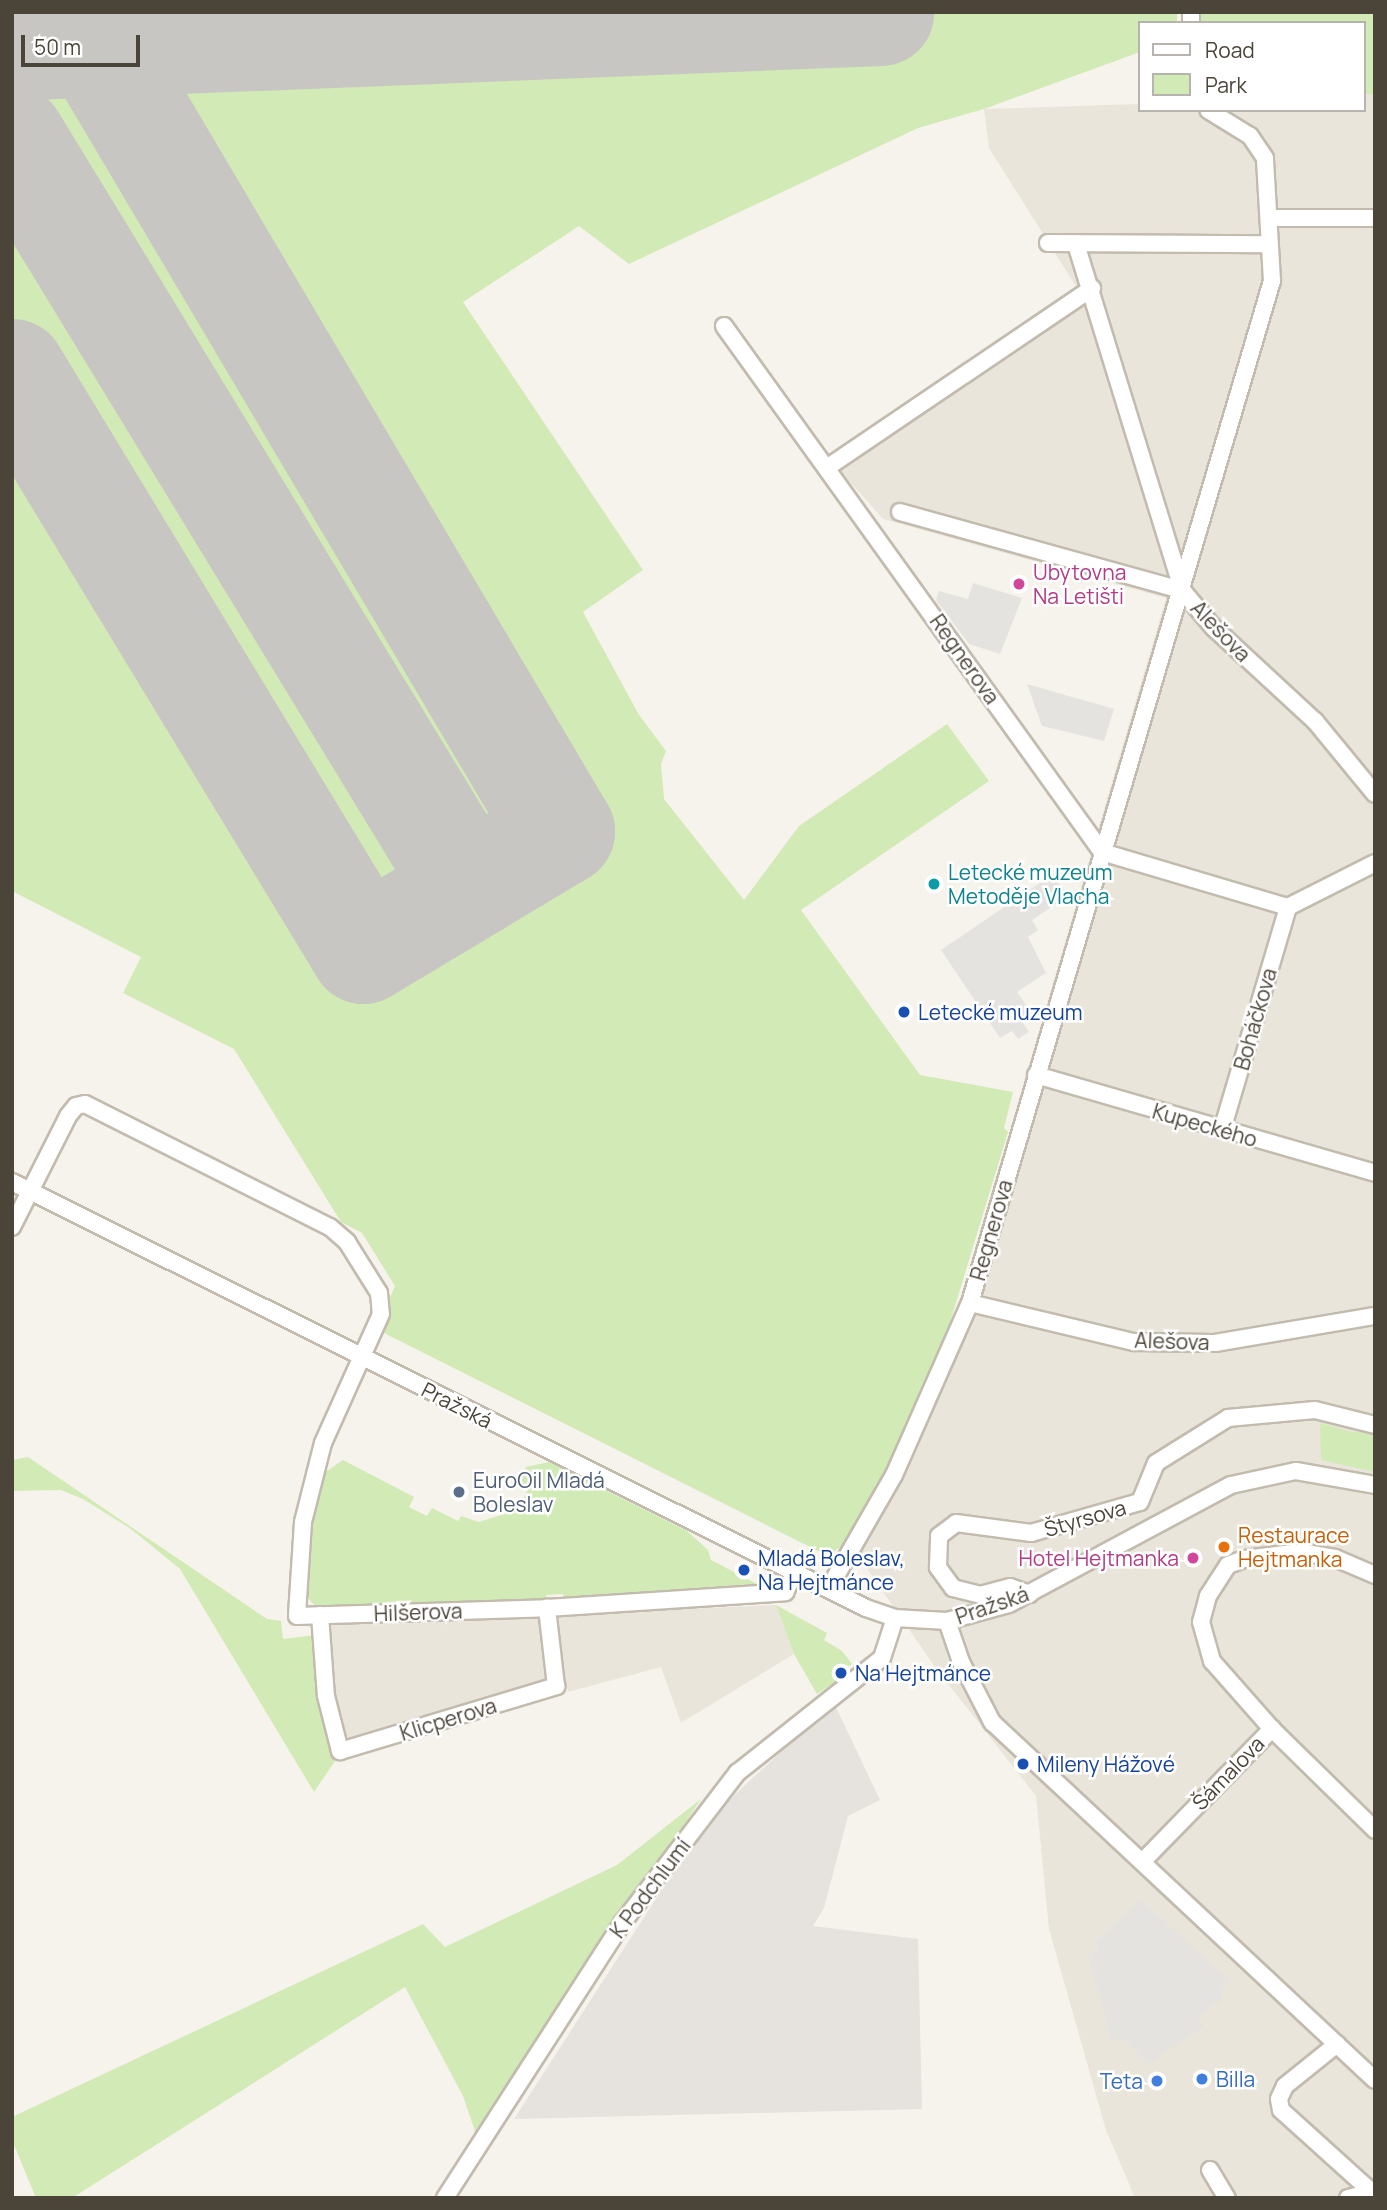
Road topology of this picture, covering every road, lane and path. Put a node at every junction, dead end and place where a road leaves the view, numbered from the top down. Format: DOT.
graph roads {
  1 [pos="1212,112"];
  2 [pos="1272,218"];
  3 [pos="1375,218"];
  4 [pos="1048,243"];
  5 [pos="1076,244"];
  6 [pos="1269,244"];
  7 [pos="1092,288"];
  8 [pos="724,326"];
  9 [pos="828,467"];
  10 [pos="900,512"];
  11 [pos="1182,590"];
  12 [pos="1375,794"];
  13 [pos="1102,852"];
  14 [pos="1375,863"];
  15 [pos="1288,907"];
  16 [pos="1036,1075"];
  17 [pos="1222,1130"];
  18 [pos="1375,1173"];
  19 [pos="12,1182"];
  20 [pos="29,1190"];
  21 [pos="12,1227"];
  22 [pos="970,1303"];
  23 [pos="1375,1316"];
  24 [pos="355,1354"];
  25 [pos="1375,1425"];
  26 [pos="1375,1485"];
  27 [pos="795,1572"];
  28 [pos="1375,1575"];
  29 [pos="829,1588"];
  30 [pos="1030,1594"];
  31 [pos="547,1608"];
  32 [pos="320,1615"];
  33 [pos="895,1618"];
  34 [pos="947,1621"];
  35 [pos="1272,1729"];
  36 [pos="1375,1830"];
  37 [pos="1143,1861"];
  38 [pos="1337,2044"];
  39 [pos="1375,2080"];
  40 [pos="1210,2170"];
  41 [pos="1373,2194"];
  42 [pos="445,2198"];
  43 [pos="1227,2198"];
  44 [pos="1348,2198"];
  1 -- 2 [label="street, Regnerova"];
  2 -- 3 [label="street"];
  2 -- 6 [label="street, Regnerova"];
  4 -- 5 [label="street"];
  5 -- 6 [label="street"];
  5 -- 7 [label="street"];
  6 -- 11 [label="street, Regnerova"];
  7 -- 9 [label="street"];
  7 -- 11 [label="street"];
  8 -- 9 [label="street, Regnerova"];
  9 -- 13 [label="street, Regnerova"];
  10 -- 11 [label="street, Alešova"];
  11 -- 12 [label="street, Alešova"];
  11 -- 13 [label="street, Regnerova"];
  13 -- 15 [label="street"];
  13 -- 16 [label="street, Regnerova"];
  14 -- 15 [label="street"];
  15 -- 17 [label="street, Boháčkova"];
  16 -- 17 [label="street, Kupeckého"];
  16 -- 22 [label="street, Regnerova"];
  17 -- 18 [label="street, Kupeckého"];
  19 -- 20 [label="street, Pražská"];
  20 -- 21 [label="street"];
  20 -- 24 [label="street, Pražská"];
  20 -- 24 [label="street"];
  22 -- 23 [label="street, Alešova"];
  22 -- 29 [label="street, Regnerova"];
  24 -- 27 [label="street, Pražská"];
  24 -- 32 [label="street, Hilšerova"];
  25 -- 30 [label="street, Štyrsova"];
  26 -- 30 [label="street, Pražská"];
  27 -- 29 [label="street, Pražská"];
  27 -- 31 [label="street, Hilšerova"];
  28 -- 35 [label="street"];
  29 -- 33 [label="street, Pražská"];
  30 -- 34 [label="street, Pražská"];
  31 -- 32 [label="street, Hilšerova"];
  31 -- 32 [label="street, Klicperova"];
  33 -- 34 [label="street, Pražská"];
  33 -- 42 [label="street, K Podchlumí"];
  34 -- 37 [label="street"];
  35 -- 36 [label="street, Šámalova"];
  35 -- 37 [label="street, Šámalova"];
  37 -- 38 [label="street"];
  38 -- 39 [label="street"];
  38 -- 41 [label="street"];
  40 -- 43 [label="street"];
  41 -- 44 [label="street"];
}
